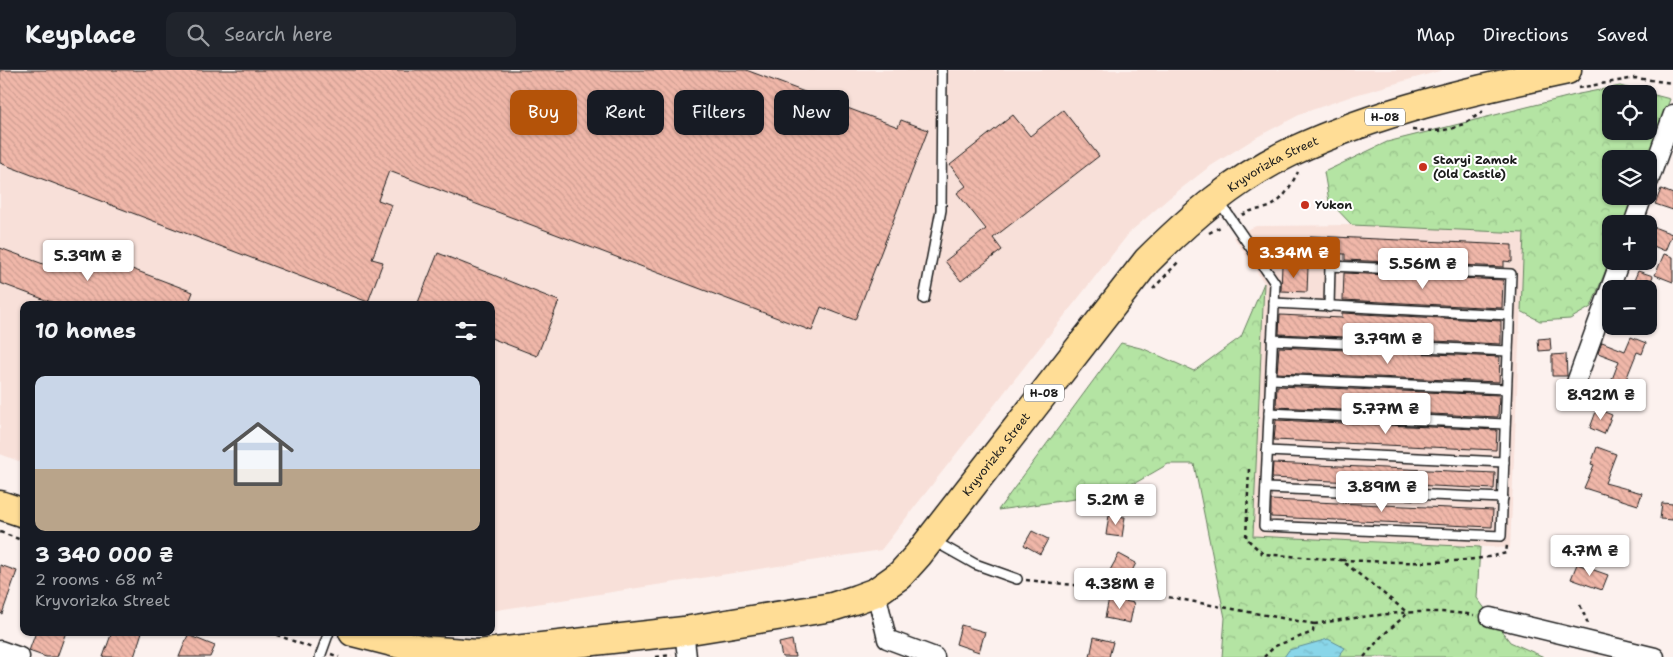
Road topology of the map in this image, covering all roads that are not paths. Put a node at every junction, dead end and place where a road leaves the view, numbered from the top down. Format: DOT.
graph roads {
  1 [pos="942,70"];
  2 [pos="1569,80"];
  3 [pos="1673,114"];
  4 [pos="1657,159"];
  5 [pos="1216,198"];
  6 [pos="1617,270"];
  7 [pos="924,299"];
  8 [pos="1274,303"];
  9 [pos="1329,307"];
  10 [pos="1510,315"];
  11 [pos="1272,340"];
  12 [pos="1508,351"];
  13 [pos="1270,379"];
  14 [pos="1506,389"];
  15 [pos="1570,400"];
  16 [pos="1269,413"];
  17 [pos="1505,424"];
  18 [pos="1267,452"];
  19 [pos="1504,462"];
  20 [pos="1266,488"];
  21 [pos="1502,498"];
  22 [pos="0,505"];
  23 [pos="20,512"];
  24 [pos="930,539"];
  25 [pos="1017,579"];
  26 [pos="876,592"];
  27 [pos="1490,618"];
  28 [pos="328,636"];
  29 [pos="369,636"];
  30 [pos="686,644"];
  31 [pos="0,650"];
  32 [pos="321,654"];
  33 [pos="20,657"];
  34 [pos="935,657"];
  35 [pos="1655,657"];
  1 -- 7 [label="lane"];
  2 -- 5 [label="main road, Kryvorizka Street / Н-08"];
  3 -- 4 [label="street"];
  5 -- 8 [label="lane"];
  5 -- 24 [label="main road, Kryvorizka Street / Н-08"];
  6 -- 15 [label="street"];
  8 -- 9 [label="lane"];
  8 -- 11 [label="lane"];
  9 -- 10 [label="lane"];
  9 -- 10 [label="lane"];
  10 -- 12 [label="lane"];
  11 -- 12 [label="lane"];
  11 -- 13 [label="lane"];
  12 -- 14 [label="lane"];
  13 -- 14 [label="lane"];
  13 -- 16 [label="lane"];
  14 -- 17 [label="lane"];
  16 -- 17 [label="lane"];
  16 -- 18 [label="lane"];
  17 -- 19 [label="lane"];
  18 -- 19 [label="lane"];
  18 -- 20 [label="lane"];
  19 -- 21 [label="lane"];
  20 -- 21 [label="lane"];
  20 -- 21 [label="lane"];
  22 -- 23 [label="main road"];
  24 -- 25 [label="lane"];
  24 -- 26 [label="main road, Kryvorizka Street / Н-08"];
  26 -- 30 [label="main road, Kryvorizka Street / Н-08"];
  26 -- 34 [label="street"];
  27 -- 35 [label="street"];
  28 -- 32 [label="lane"];
  29 -- 30 [label="main road, Kryvorizka Street / Н-08"];
  31 -- 33 [label="street"];
}
